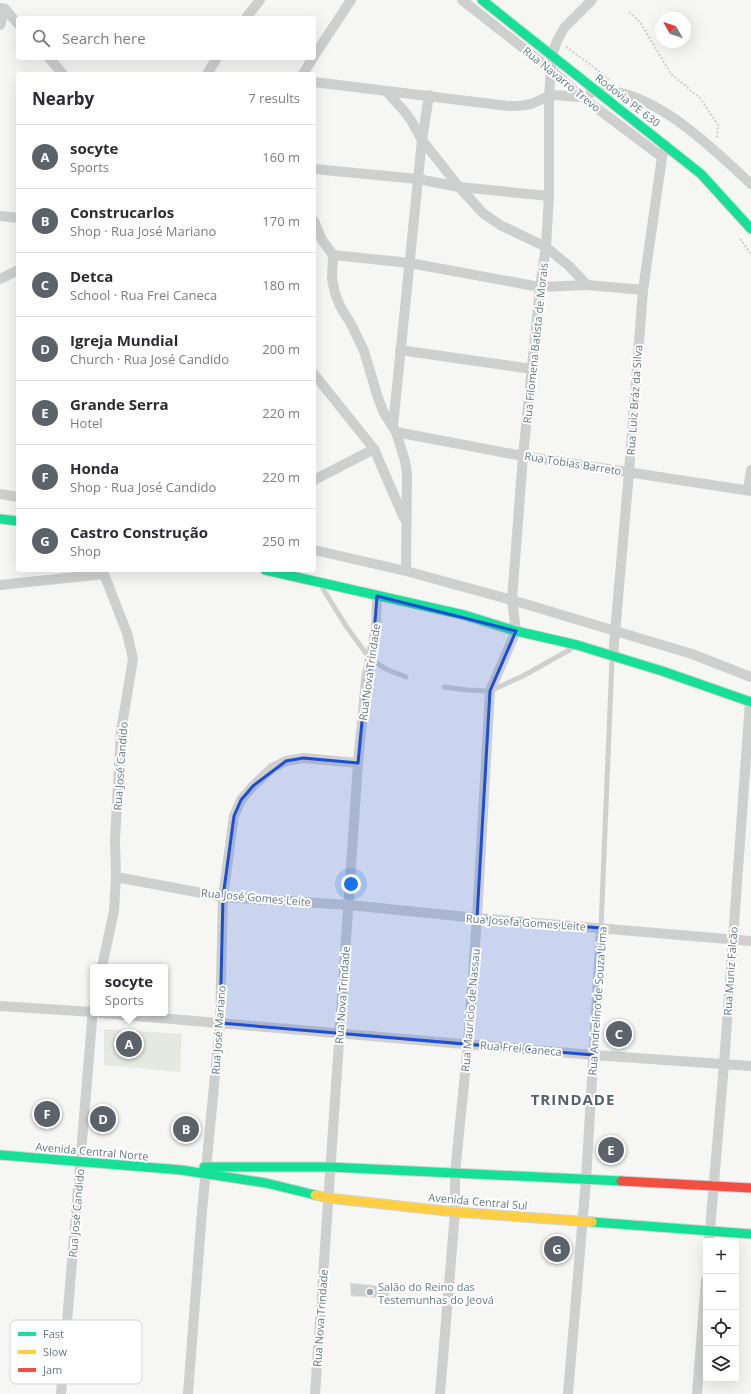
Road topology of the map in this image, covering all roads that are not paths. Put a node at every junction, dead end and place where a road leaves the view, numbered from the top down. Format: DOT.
graph roads {
  1 [pos="260,0"];
  2 [pos="351,0"];
  3 [pos="462,0"];
  4 [pos="482,0"];
  5 [pos="592,0"];
  6 [pos="2,8"];
  7 [pos="248,16"];
  8 [pos="16,22"];
  9 [pos="0,25"];
  10 [pos="316,54"];
  11 [pos="552,55"];
  12 [pos="51,60"];
  13 [pos="216,60"];
  14 [pos="312,60"];
  15 [pos="552,70"];
  16 [pos="61,72"];
  17 [pos="208,72"];
  18 [pos="303,72"];
  19 [pos="316,82"];
  20 [pos="595,91"];
  21 [pos="387,92"];
  22 [pos="429,95"];
  23 [pos="549,96"];
  24 [pos="582,97"];
  25 [pos="422,140"];
  26 [pos="666,145"];
  27 [pos="662,157"];
  28 [pos="316,169"];
  29 [pos="418,179"];
  30 [pos="751,184"];
  31 [pos="459,187"];
  32 [pos="549,196"];
  33 [pos="0,216"];
  34 [pos="16,218"];
  35 [pos="316,226"];
  36 [pos="751,229"];
  37 [pos="546,247"];
  38 [pos="333,255"];
  39 [pos="410,263"];
  40 [pos="16,271"];
  41 [pos="0,280"];
  42 [pos="586,285"];
  43 [pos="540,287"];
  44 [pos="643,290"];
  45 [pos="400,350"];
  46 [pos="532,369"];
  47 [pos="316,376"];
  48 [pos="394,429"];
  49 [pos="374,449"];
  50 [pos="523,456"];
  51 [pos="751,470"];
  52 [pos="629,472"];
  53 [pos="316,479"];
  54 [pos="749,490"];
  55 [pos="0,494"];
  56 [pos="16,497"];
  57 [pos="0,519"];
  58 [pos="16,521"];
  59 [pos="406,522"];
  60 [pos="316,550"];
  61 [pos="406,571"];
  62 [pos="104,572"];
  63 [pos="273,572"];
  64 [pos="319,583"];
  65 [pos="0,585"];
  66 [pos="377,596"];
  67 [pos="512,600"];
  68 [pos="516,631"];
  69 [pos="614,632"];
  70 [pos="577,646"];
  71 [pos="612,656"];
  72 [pos="371,660"];
  73 [pos="406,677"];
  74 [pos="751,677"];
  75 [pos="444,687"];
  76 [pos="490,690"];
  77 [pos="750,702"];
  78 [pos="358,763"];
  79 [pos="116,878"];
  80 [pos="223,897"];
  81 [pos="349,905"];
  82 [pos="477,918"];
  83 [pos="601,928"];
  84 [pos="732,939"];
  85 [pos="751,941"];
  86 [pos="103,964"];
  87 [pos="0,1006"];
  88 [pos="90,1012"];
  89 [pos="95,1016"];
  90 [pos="140,1016"];
  91 [pos="220,1023"];
  92 [pos="339,1033"];
  93 [pos="468,1044"];
  94 [pos="593,1055"];
  95 [pos="724,1064"];
  96 [pos="751,1066"];
  97 [pos="0,1156"];
  98 [pos="80,1162"];
  99 [pos="330,1167"];
  100 [pos="206,1171"];
  101 [pos="455,1173"];
  102 [pos="586,1180"];
  103 [pos="714,1186"];
  104 [pos="751,1188"];
  105 [pos="328,1198"];
  106 [pos="455,1212"];
  107 [pos="582,1220"];
  108 [pos="751,1234"];
  109 [pos="710,1236"];
  110 [pos="704,1310"];
  111 [pos="67,1320"];
  112 [pos="62,1384"];
  113 [pos="61,1394"];
  114 [pos="188,1394"];
  115 [pos="315,1394"];
  116 [pos="440,1394"];
  117 [pos="568,1394"];
  118 [pos="697,1394"];
  1 -- 7 [label="street"];
  2 -- 10 [label="street"];
  3 -- 15 [label="street, Rua Navarro Trevo"];
  4 -- 11 [label="main road, Rodovia PE 630"];
  5 -- 11 [label="street"];
  6 -- 8 [label="street"];
  6 -- 9 [label="street"];
  11 -- 15 [label="street, Rua Filomena Batista de Morais"];
  11 -- 20 [label="main road, Rodovia PE 630"];
  12 -- 16 [label="street"];
  13 -- 17 [label="street"];
  14 -- 18 [label="street"];
  15 -- 23 [label="street, Rua Filomena Batista de Morais"];
  15 -- 24 [label="street, Rua Navarro Trevo"];
  19 -- 21 [label="street"];
  20 -- 24 [label="street"];
  20 -- 26 [label="main road, Rodovia PE 630"];
  20 -- 30 [label="street"];
  21 -- 22 [label="street"];
  21 -- 25 [label="street"];
  22 -- 23 [label="street"];
  22 -- 25 [label="street"];
  23 -- 24 [label="street"];
  23 -- 32 [label="street, Rua Filomena Batista de Morais"];
  24 -- 27 [label="street, Rua Navarro Trevo"];
  25 -- 29 [label="street"];
  25 -- 31 [label="street"];
  26 -- 27 [label="street, Rua Luiz Bráz da Silva"];
  26 -- 36 [label="main road, Rodovia PE 630"];
  27 -- 44 [label="street, Rua Luiz Bráz da Silva"];
  28 -- 29 [label="street"];
  29 -- 31 [label="street"];
  29 -- 39 [label="street"];
  31 -- 32 [label="street"];
  31 -- 37 [label="street"];
  32 -- 37 [label="street, Rua Filomena Batista de Morais"];
  33 -- 34 [label="street"];
  35 -- 38 [label="street"];
  37 -- 42 [label="street"];
  37 -- 43 [label="street, Rua Filomena Batista de Morais"];
  38 -- 39 [label="street"];
  38 -- 48 [label="street"];
  39 -- 43 [label="street"];
  39 -- 45 [label="street"];
  40 -- 41 [label="street"];
  42 -- 43 [label="street"];
  42 -- 44 [label="street"];
  43 -- 46 [label="street, Rua Filomena Batista de Morais"];
  44 -- 52 [label="street, Rua Luiz Bráz da Silva"];
  45 -- 46 [label="street"];
  45 -- 48 [label="street"];
  46 -- 50 [label="street, Rua Filomena Batista de Morais"];
  47 -- 49 [label="street"];
  48 -- 50 [label="street, Rua Tobias Barreto"];
  48 -- 59 [label="street"];
  49 -- 53 [label="street"];
  49 -- 59 [label="street"];
  50 -- 52 [label="street, Rua Tobias Barreto"];
  50 -- 67 [label="street, Rua Filomena Batista de Morais"];
  51 -- 54 [label="street"];
  52 -- 54 [label="street, Rua Tobias Barreto"];
  52 -- 69 [label="street, Rua Luiz Bráz da Silva"];
  55 -- 56 [label="street"];
  57 -- 58 [label="main road"];
  59 -- 61 [label="street"];
  60 -- 61 [label="street"];
  61 -- 67 [label="street"];
  62 -- 65 [label="street"];
  62 -- 79 [label="street, Rua José Candido"];
  63 -- 64 [label="main road"];
  64 -- 66 [label="main road"];
  64 -- 72 [label="lane"];
  66 -- 68 [label="main road"];
  66 -- 72 [label="street, Rua Nova Trindade"];
  67 -- 68 [label="street, Rua Filomena Batista de Morais"];
  67 -- 69 [label="street"];
  68 -- 70 [label="main road"];
  68 -- 76 [label="street, Rua Mauricio de Nassau"];
  69 -- 71 [label="street, Rua Luiz Bráz da Silva"];
  69 -- 74 [label="street"];
  70 -- 71 [label="main road"];
  70 -- 76 [label="lane"];
  71 -- 77 [label="main road"];
  71 -- 83 [label="lane, Rua Andrelino de Souza Lima"];
  72 -- 73 [label="lane"];
  72 -- 78 [label="street, Rua Nova Trindade"];
  75 -- 76 [label="lane"];
  76 -- 82 [label="street, Rua Mauricio de Nassau"];
  77 -- 84 [label="street, Rua Muniz Falcão"];
  78 -- 80 [label="street, Rua José Mariano"];
  78 -- 81 [label="street, Rua Nova Trindade"];
  79 -- 80 [label="street, Rua José Gomes Leite"];
  79 -- 86 [label="street, Rua José Candido"];
  80 -- 81 [label="street, Rua José Gomes Leite"];
  80 -- 91 [label="street, Rua José Mariano"];
  81 -- 82 [label="street, Rua Josefa Gomes Leite"];
  81 -- 92 [label="street, Rua Nova Trindade"];
  82 -- 83 [label="street, Rua Josefa Gomes Leite"];
  82 -- 93 [label="street, Rua Mauricio de Nassau"];
  83 -- 84 [label="street, Rua Josefa Gomes Leite"];
  83 -- 94 [label="street, Rua Andrelino de Souza Lima"];
  84 -- 85 [label="street, Rua Josefa Gomes Leite"];
  84 -- 95 [label="street, Rua Muniz Falcão"];
  87 -- 88 [label="street, Rua Frei Caneca"];
  89 -- 98 [label="street, Rua José Candido"];
  90 -- 91 [label="street, Rua Frei Caneca"];
  91 -- 92 [label="street, Rua Frei Caneca"];
  91 -- 100 [label="street, Rua José Mariano"];
  92 -- 93 [label="street, Rua Frei Caneca"];
  92 -- 99 [label="street, Rua Nova Trindade"];
  93 -- 94 [label="street, Rua Frei Caneca"];
  93 -- 101 [label="street, Rua Mauricio de Nassau"];
  94 -- 95 [label="street, Rua Frei Caneca"];
  94 -- 102 [label="street, Rua Andrelino de Souza Lima"];
  95 -- 96 [label="street, Rua Frei Caneca"];
  95 -- 103 [label="street, Rua Muniz Falcão"];
  97 -- 98 [label="main road, Avenida Central Norte"];
  98 -- 100 [label="main road, Avenida Central Norte"];
  98 -- 111 [label="street, Rua José Candido"];
  99 -- 100 [label="main road"];
  99 -- 101 [label="main road"];
  99 -- 105 [label="street, Rua Nova Trindade"];
  100 -- 105 [label="main road, Avenida Central Sul"];
  100 -- 114 [label="street, Rua José Mariano"];
  101 -- 102 [label="main road"];
  101 -- 106 [label="street, Rua Mauricio de Nassau"];
  102 -- 103 [label="main road"];
  102 -- 107 [label="street, Rua Andrelino de Souza Lima"];
  103 -- 104 [label="main road"];
  103 -- 109 [label="street, Rua Muniz Falcão"];
  105 -- 106 [label="main road, Avenida Central Sul"];
  105 -- 115 [label="street, Rua Nova Trindade"];
  106 -- 107 [label="main road, Avenida Central Sul"];
  106 -- 116 [label="street, Rua Mauricio de Nassau"];
  107 -- 109 [label="main road, Avenida Central Sul"];
  107 -- 117 [label="street, Rua Andrelino de Souza Lima"];
  108 -- 109 [label="main road, Avenida Central Sul"];
  110 -- 118 [label="street"];
  112 -- 113 [label="street, Rua José Candido"];
}
